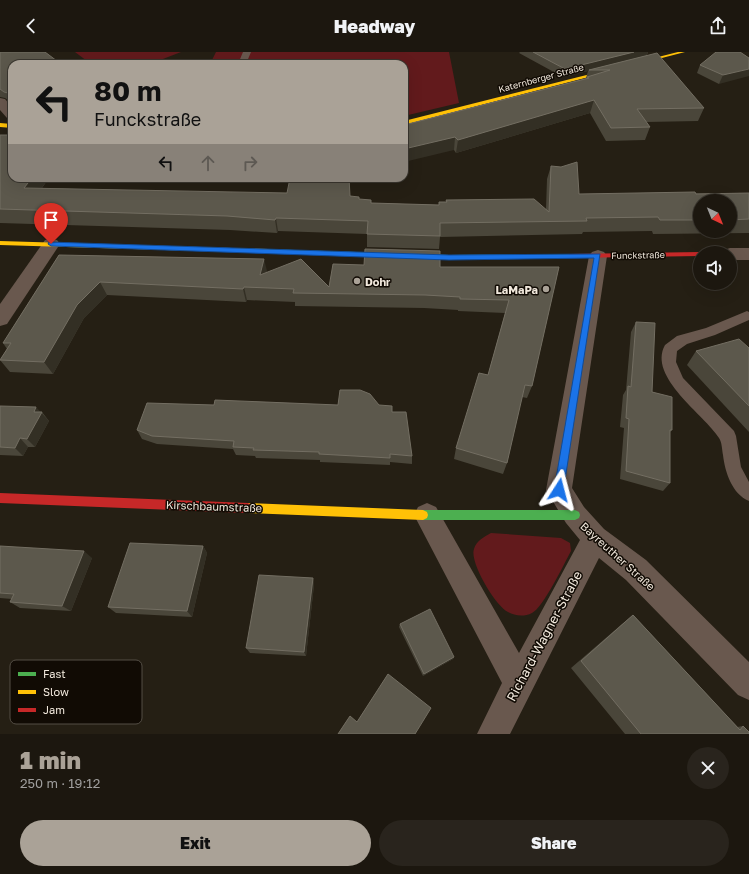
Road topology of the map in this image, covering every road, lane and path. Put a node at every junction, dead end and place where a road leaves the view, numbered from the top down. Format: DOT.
graph roads {
  1 [pos="683,52"];
  2 [pos="0,102"];
  3 [pos="8,111"];
  4 [pos="408,122"];
  5 [pos="0,242"];
  6 [pos="51,244"];
  7 [pos="693,254"];
  8 [pos="737,254"];
  9 [pos="749,254"];
  10 [pos="598,256"];
  11 [pos="748,316"];
  12 [pos="0,319"];
  13 [pos="749,493"];
  14 [pos="0,498"];
  15 [pos="427,515"];
  16 [pos="575,516"];
  17 [pos="595,538"];
  18 [pos="519,683"];
  19 [pos="749,684"];
  20 [pos="493,734"];
  1 -- 4 [label="street, Katernberger Straße"];
  2 -- 3 [label="street"];
  5 -- 6 [label="street, Funckstraße"];
  6 -- 10 [label="street, Funckstraße"];
  6 -- 12 [label="street"];
  7 -- 10 [label="street, Funckstraße"];
  8 -- 9 [label="street"];
  10 -- 16 [label="street, Bayreuther Straße"];
  11 -- 13 [label="lane"];
  14 -- 15 [label="street, Kirschbaumstraße"];
  15 -- 16 [label="street, Kirschbaumstraße"];
  15 -- 18 [label="street"];
  16 -- 17 [label="street, Bayreuther Straße"];
  17 -- 18 [label="street, Richard-Wagner-Straße"];
  17 -- 19 [label="street, Bayreuther Straße"];
  18 -- 20 [label="street, Richard-Wagner-Straße"];
}
